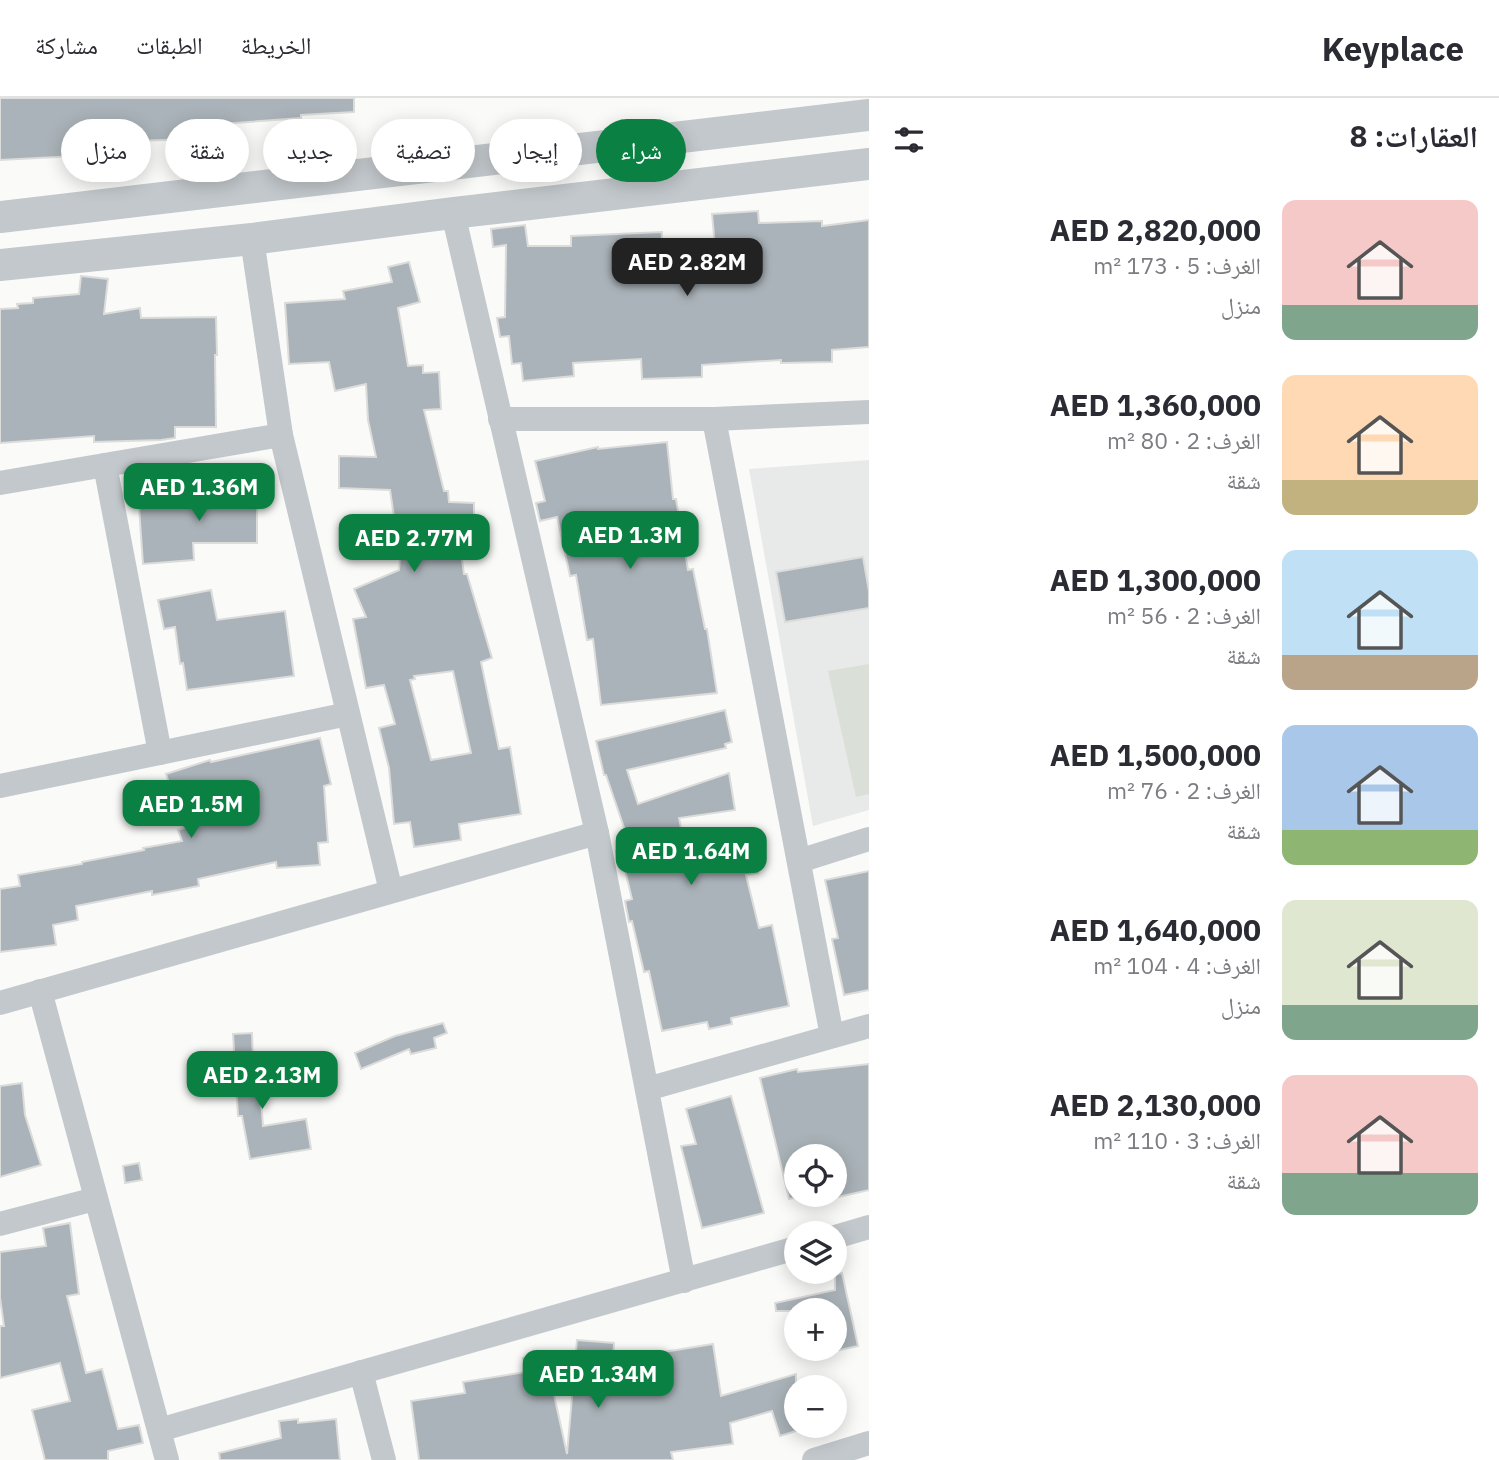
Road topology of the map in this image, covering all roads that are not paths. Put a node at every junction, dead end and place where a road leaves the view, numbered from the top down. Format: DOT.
graph roads {
  1 [pos="869,115"];
  2 [pos="869,164"];
  3 [pos="453,213"];
  4 [pos="0,217"];
  5 [pos="252,239"];
  6 [pos="0,265"];
  7 [pos="869,412"];
  8 [pos="500,419"];
  9 [pos="714,419"];
  10 [pos="281,435"];
  11 [pos="105,465"];
  12 [pos="0,483"];
  13 [pos="348,714"];
  14 [pos="160,753"];
  15 [pos="0,786"];
  16 [pos="597,833"];
  17 [pos="869,839"];
  18 [pos="799,861"];
  19 [pos="391,891"];
  20 [pos="40,991"];
  21 [pos="0,1003"];
  22 [pos="869,1026"];
  23 [pos="832,1036"];
  24 [pos="646,1089"];
  25 [pos="95,1199"];
  26 [pos="0,1224"];
  27 [pos="869,1227"];
  28 [pos="847,1233"];
  29 [pos="784,1252"];
  30 [pos="684,1281"];
  31 [pos="361,1372"];
  32 [pos="159,1430"];
  33 [pos="869,1443"];
  34 [pos="167,1460"];
  35 [pos="384,1460"];
  36 [pos="814,1460"];
  1 -- 4 [label="street"];
  2 -- 3 [label="street"];
  3 -- 5 [label="street"];
  3 -- 8 [label="street"];
  5 -- 6 [label="street"];
  5 -- 10 [label="street"];
  7 -- 9 [label="street"];
  8 -- 9 [label="street"];
  8 -- 16 [label="street"];
  9 -- 18 [label="street"];
  10 -- 11 [label="street"];
  10 -- 13 [label="street"];
  11 -- 12 [label="street"];
  11 -- 14 [label="street"];
  13 -- 14 [label="street"];
  13 -- 19 [label="street"];
  14 -- 15 [label="street"];
  16 -- 19 [label="street"];
  16 -- 24 [label="street"];
  17 -- 18 [label="street"];
  18 -- 23 [label="street"];
  19 -- 20 [label="street"];
  20 -- 21 [label="street"];
  20 -- 25 [label="street"];
  22 -- 23 [label="street"];
  23 -- 24 [label="street"];
  24 -- 30 [label="street"];
  25 -- 26 [label="street"];
  25 -- 32 [label="street"];
  27 -- 28 [label="street"];
  29 -- 30 [label="street"];
  30 -- 31 [label="street"];
  31 -- 32 [label="street"];
  31 -- 35 [label="street"];
  32 -- 34 [label="street"];
  33 -- 36 [label="street"];
}
